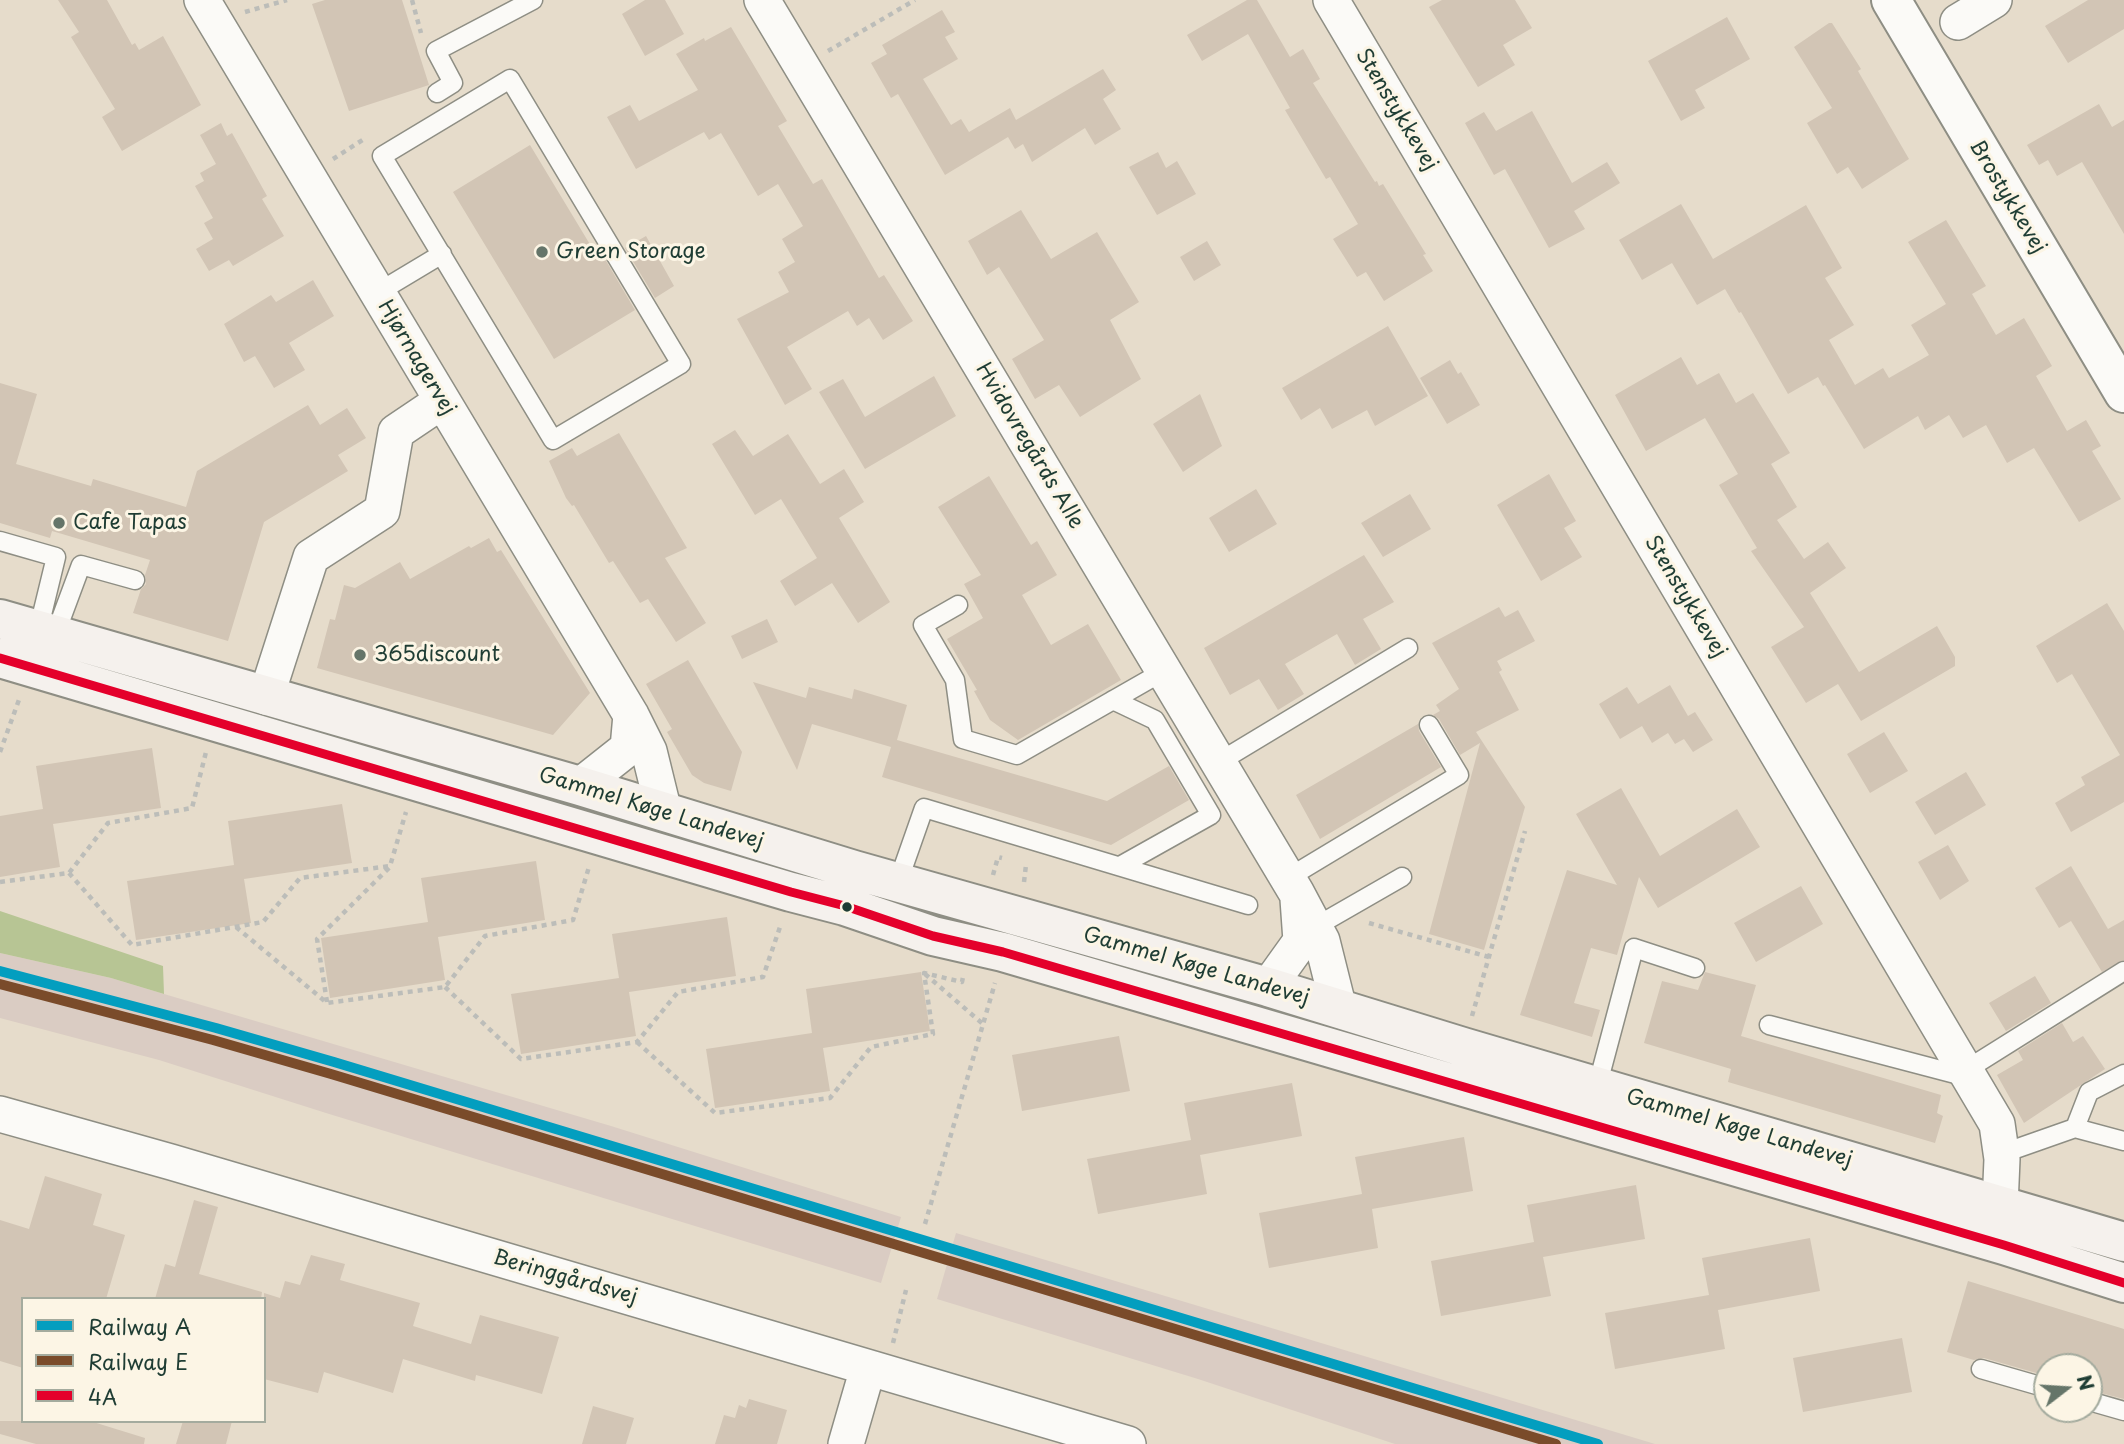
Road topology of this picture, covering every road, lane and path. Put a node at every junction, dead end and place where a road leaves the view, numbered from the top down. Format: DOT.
graph roads {
  1 [pos="286,0"];
  2 [pos="533,0"];
  3 [pos="762,0"];
  4 [pos="915,0"];
  5 [pos="1331,0"];
  6 [pos="1891,0"];
  7 [pos="1994,0"];
  8 [pos="208,10"];
  9 [pos="1958,22"];
  10 [pos="802,67"];
  11 [pos="437,93"];
  12 [pos="442,254"];
  13 [pos="377,293"];
  14 [pos="2124,393"];
  15 [pos="442,401"];
  16 [pos="0,541"];
  17 [pos="135,580"];
  18 [pos="958,605"];
  19 [pos="0,620"];
  20 [pos="47,633"];
  21 [pos="1408,648"];
  22 [pos="15,663"];
  23 [pos="1164,671"];
  24 [pos="266,697"];
  25 [pos="1113,701"];
  26 [pos="631,715"];
  27 [pos="213,721"];
  28 [pos="1429,725"];
  29 [pos="0,752"];
  30 [pos="1219,762"];
  31 [pos="415,780"];
  32 [pos="580,786"];
  33 [pos="664,812"];
  34 [pos="1525,831"];
  35 [pos="599,834"];
  36 [pos="390,866"];
  37 [pos="1120,866"];
  38 [pos="69,873"];
  39 [pos="1402,877"];
  40 [pos="898,882"];
  41 [pos="0,883"];
  42 [pos="1292,885"];
  43 [pos="791,892"];
  44 [pos="1248,905"];
  45 [pos="1326,921"];
  46 [pos="236,926"];
  47 [pos="933,936"];
  48 [pos="1003,952"];
  49 [pos="1489,957"];
  50 [pos="1695,968"];
  51 [pos="2124,971"];
  52 [pos="924,973"];
  53 [pos="962,982"];
  54 [pos="445,987"];
  55 [pos="1268,987"];
  56 [pos="327,1003"];
  57 [pos="1339,1009"];
  58 [pos="983,1024"];
  59 [pos="1769,1025"];
  60 [pos="637,1042"];
  61 [pos="1463,1047"];
  62 [pos="1968,1074"];
  63 [pos="2124,1074"];
  64 [pos="1597,1087"];
  65 [pos="0,1114"];
  66 [pos="2075,1128"];
  67 [pos="2124,1141"];
  68 [pos="2001,1154"];
  69 [pos="2000,1206"];
  70 [pos="925,1224"];
  71 [pos="2124,1242"];
  72 [pos="2124,1283"];
  73 [pos="906,1290"];
  74 [pos="868,1368"];
  75 [pos="1981,1369"];
  76 [pos="2033,1384"];
  77 [pos="2103,1405"];
  78 [pos="2124,1411"];
  79 [pos="846,1444"];
  80 [pos="1128,1444"];
  1 -- 8 [label="path"];
  2 -- 11 [label="lane"];
  3 -- 10 [label="street, Hvidovregårds Alle"];
  4 -- 10 [label="path"];
  5 -- 62 [label="street, Stenstykkevej"];
  6 -- 14 [label="street, Brostykkevej"];
  7 -- 9 [label="street"];
  8 -- 13 [label="street, Hjørnagervej"];
  10 -- 23 [label="street, Hvidovregårds Alle"];
  12 -- 12 [label="lane"];
  12 -- 13 [label="lane"];
  13 -- 15 [label="street, Hjørnagervej"];
  15 -- 24 [label="street"];
  15 -- 26 [label="street, Hjørnagervej"];
  16 -- 20 [label="lane"];
  17 -- 20 [label="lane"];
  18 -- 25 [label="lane"];
  19 -- 20 [label="main road, Gammel Køge Landevej"];
  20 -- 24 [label="main road, Gammel Køge Landevej"];
  21 -- 30 [label="lane"];
  22 -- 27 [label="main road, Gammel Køge Landevej"];
  22 -- 29 [label="path"];
  23 -- 25 [label="lane"];
  23 -- 30 [label="street, Hvidovregårds Alle"];
  24 -- 32 [label="main road, Gammel Køge Landevej"];
  25 -- 37 [label="lane"];
  26 -- 32 [label="street"];
  26 -- 33 [label="street, Hjørnagervej"];
  27 -- 31 [label="main road, Gammel Køge Landevej"];
  27 -- 38 [label="path"];
  28 -- 42 [label="lane"];
  30 -- 42 [label="street, Hvidovregårds Alle"];
  31 -- 35 [label="main road, Gammel Køge Landevej"];
  31 -- 36 [label="path"];
  32 -- 33 [label="main road, Gammel Køge Landevej"];
  33 -- 40 [label="main road, Gammel Køge Landevej"];
  34 -- 49 [label="path"];
  35 -- 43 [label="main road, Gammel Køge Landevej"];
  35 -- 54 [label="path"];
  36 -- 46 [label="path"];
  36 -- 56 [label="path"];
  37 -- 40 [label="lane"];
  37 -- 44 [label="lane"];
  38 -- 41 [label="path"];
  38 -- 46 [label="path"];
  39 -- 45 [label="lane"];
  40 -- 55 [label="main road, Gammel Køge Landevej"];
  42 -- 45 [label="street, Hvidovregårds Alle"];
  42 -- 55 [label="street, Hvidovregårds Alle"];
  43 -- 47 [label="main road, Gammel Køge Landevej"];
  43 -- 60 [label="path"];
  45 -- 49 [label="path"];
  45 -- 57 [label="street, Hvidovregårds Alle"];
  46 -- 56 [label="path"];
  47 -- 48 [label="main road, Gammel Køge Landevej"];
  47 -- 52 [label="path"];
  48 -- 58 [label="path"];
  48 -- 72 [label="main road, Gammel Køge Landevej"];
  49 -- 61 [label="path"];
  50 -- 64 [label="lane"];
  51 -- 62 [label="lane"];
  52 -- 53 [label="path"];
  52 -- 58 [label="path"];
  52 -- 60 [label="path"];
  54 -- 56 [label="path"];
  54 -- 60 [label="path"];
  55 -- 57 [label="main road, Gammel Køge Landevej"];
  57 -- 61 [label="main road, Gammel Køge Landevej"];
  58 -- 70 [label="path"];
  59 -- 62 [label="lane"];
  61 -- 64 [label="main road, Gammel Køge Landevej"];
  62 -- 68 [label="street, Stenstykkevej"];
  63 -- 66 [label="lane"];
  64 -- 69 [label="main road, Gammel Køge Landevej"];
  65 -- 74 [label="street, Beringgårdsvej"];
  66 -- 67 [label="lane"];
  66 -- 68 [label="lane"];
  68 -- 69 [label="street, Stenstykkevej"];
  69 -- 71 [label="main road, Gammel Køge Landevej"];
  73 -- 74 [label="path"];
  74 -- 79 [label="street"];
  74 -- 80 [label="street, Beringgårdsvej"];
  75 -- 76 [label="lane"];
  77 -- 78 [label="lane"];
}
